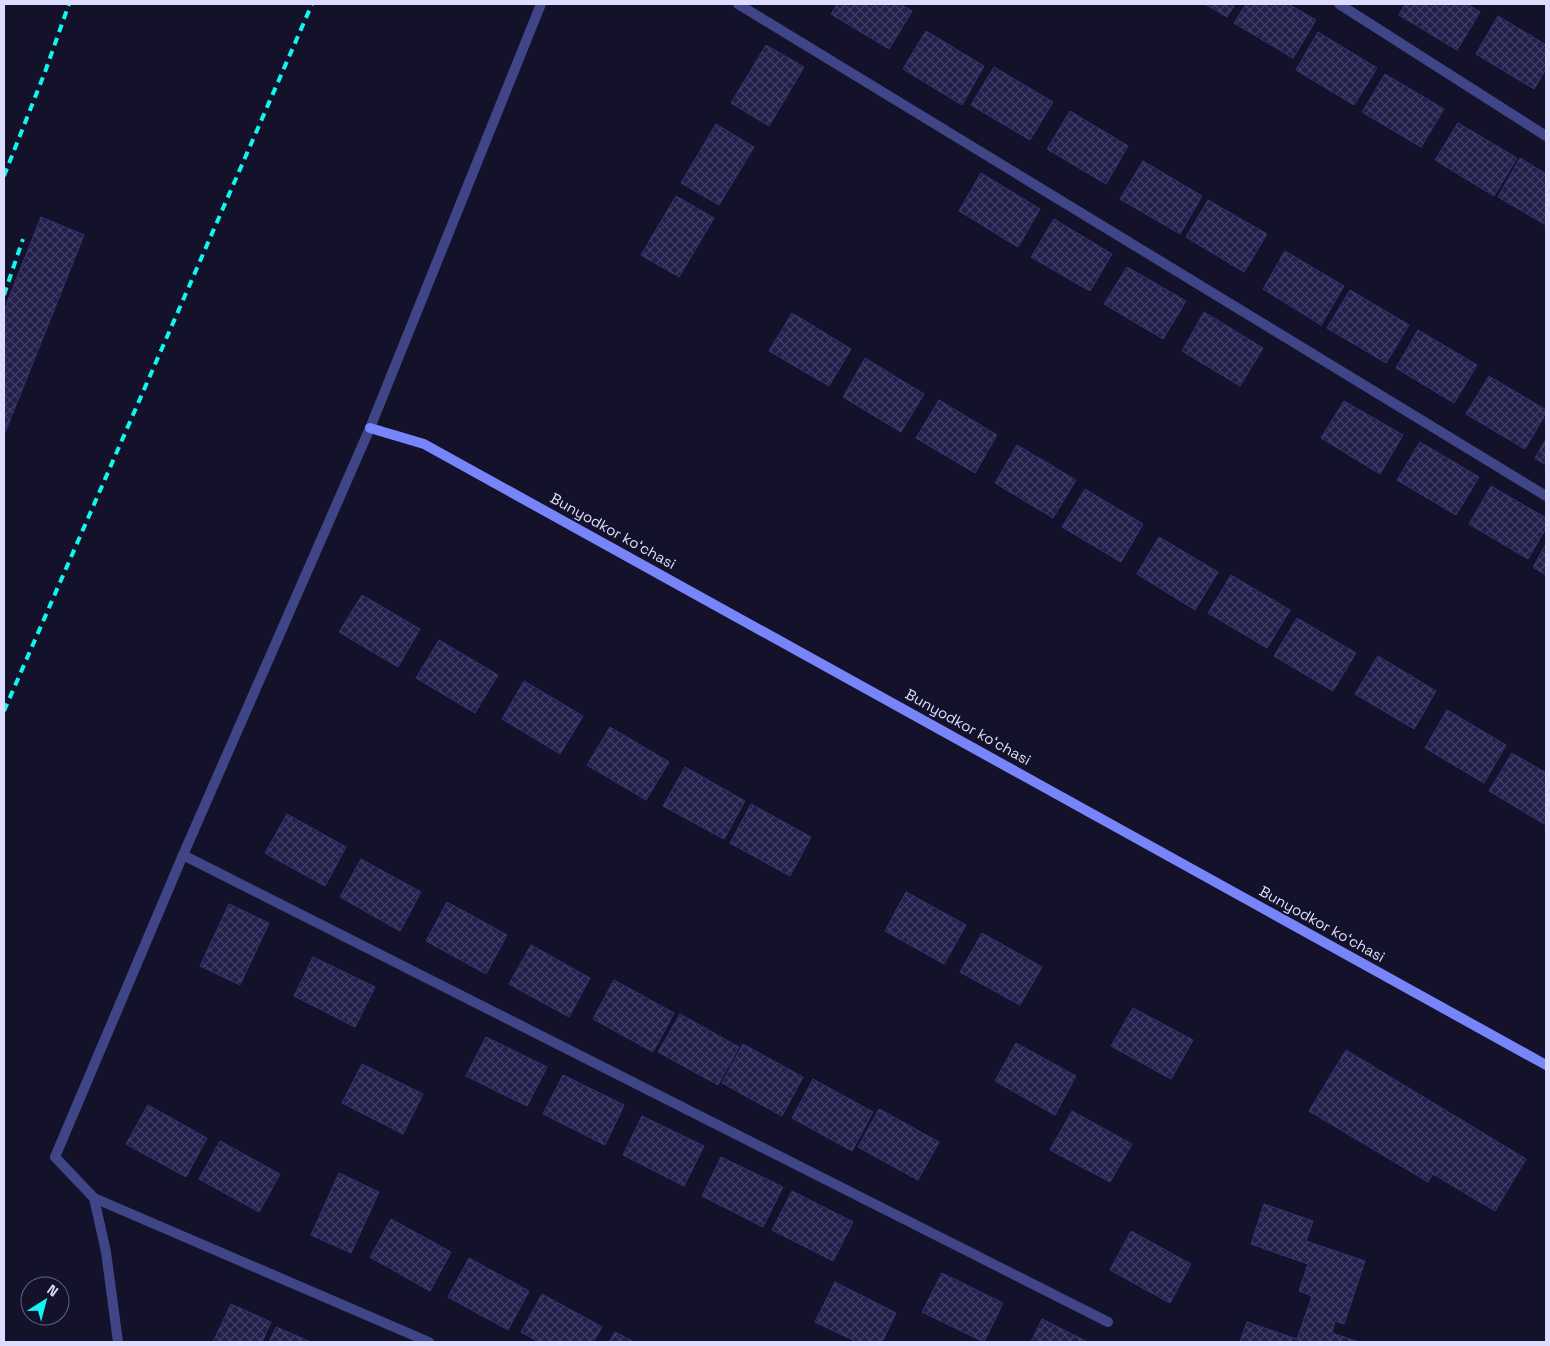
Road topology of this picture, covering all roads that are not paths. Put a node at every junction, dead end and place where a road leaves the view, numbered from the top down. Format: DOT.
graph roads {
  1 [pos="541,4"];
  2 [pos="738,4"];
  3 [pos="1339,4"];
  4 [pos="1546,136"];
  5 [pos="370,428"];
  6 [pos="1546,496"];
  7 [pos="183,855"];
  8 [pos="1546,1065"];
  9 [pos="94,1198"];
  10 [pos="1108,1322"];
  11 [pos="118,1342"];
  12 [pos="429,1342"];
  1 -- 5 [label="street"];
  2 -- 6 [label="street"];
  3 -- 4 [label="street"];
  5 -- 7 [label="street"];
  5 -- 8 [label="main road, Bunyodkor koʻchasi"];
  7 -- 9 [label="street"];
  7 -- 10 [label="street"];
  9 -- 11 [label="street"];
  9 -- 12 [label="street"];
}
